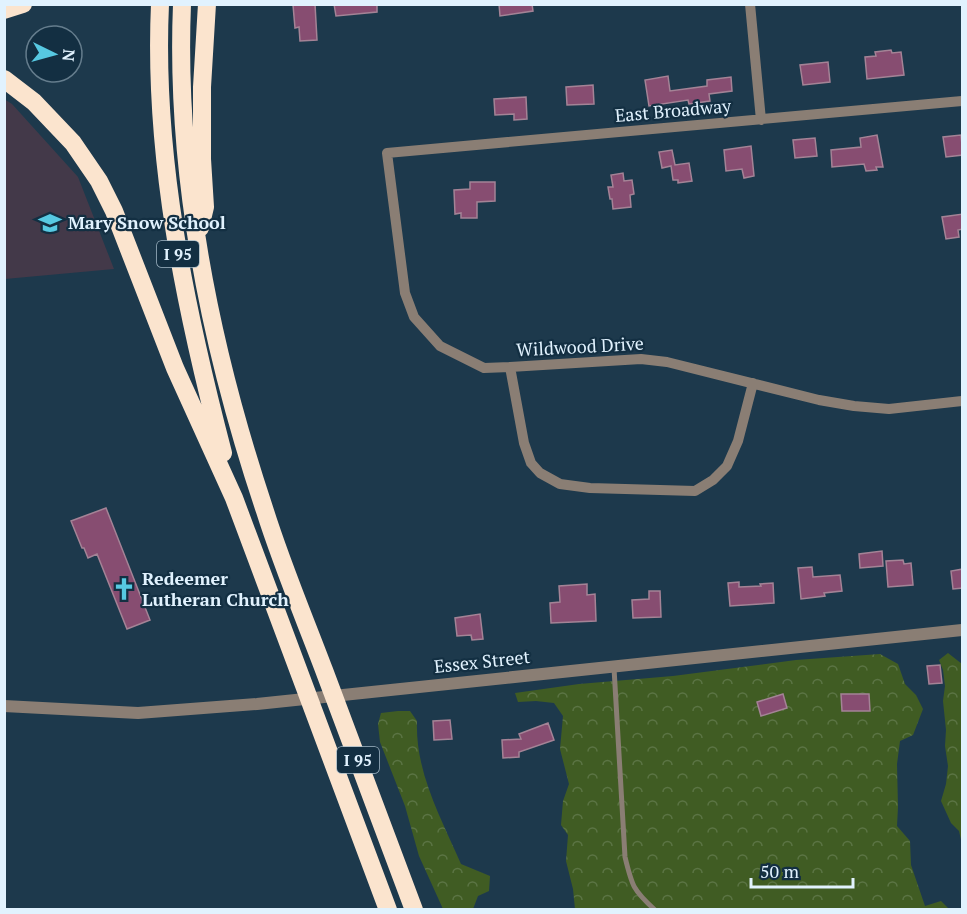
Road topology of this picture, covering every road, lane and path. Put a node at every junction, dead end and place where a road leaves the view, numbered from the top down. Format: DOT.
graph roads {
  1 [pos="23,4"];
  2 [pos="160,4"];
  3 [pos="182,4"];
  4 [pos="207,4"];
  5 [pos="750,4"];
  6 [pos="4,10"];
  7 [pos="4,79"];
  8 [pos="963,101"];
  9 [pos="760,120"];
  10 [pos="387,153"];
  11 [pos="198,242"];
  12 [pos="510,367"];
  13 [pos="753,383"];
  14 [pos="963,401"];
  15 [pos="234,498"];
  16 [pos="963,630"];
  17 [pos="614,666"];
  18 [pos="4,706"];
  19 [pos="388,909"];
  20 [pos="414,909"];
  21 [pos="655,909"];
  1 -- 6 [label="highway"];
  2 -- 15 [label="highway, I 95"];
  3 -- 11 [label="highway, I 95"];
  4 -- 11 [label="highway"];
  5 -- 9 [label="street"];
  7 -- 15 [label="highway"];
  8 -- 9 [label="street, East Broadway"];
  9 -- 10 [label="street, East Broadway"];
  10 -- 12 [label="street, Wildwood Drive"];
  11 -- 20 [label="highway, I 95"];
  12 -- 13 [label="street, Wildwood Drive"];
  12 -- 13 [label="street"];
  13 -- 14 [label="street, Wildwood Drive"];
  15 -- 19 [label="highway, I 95"];
  16 -- 17 [label="street, Essex Street"];
  17 -- 18 [label="street, Essex Street"];
  17 -- 21 [label="lane"];
}
